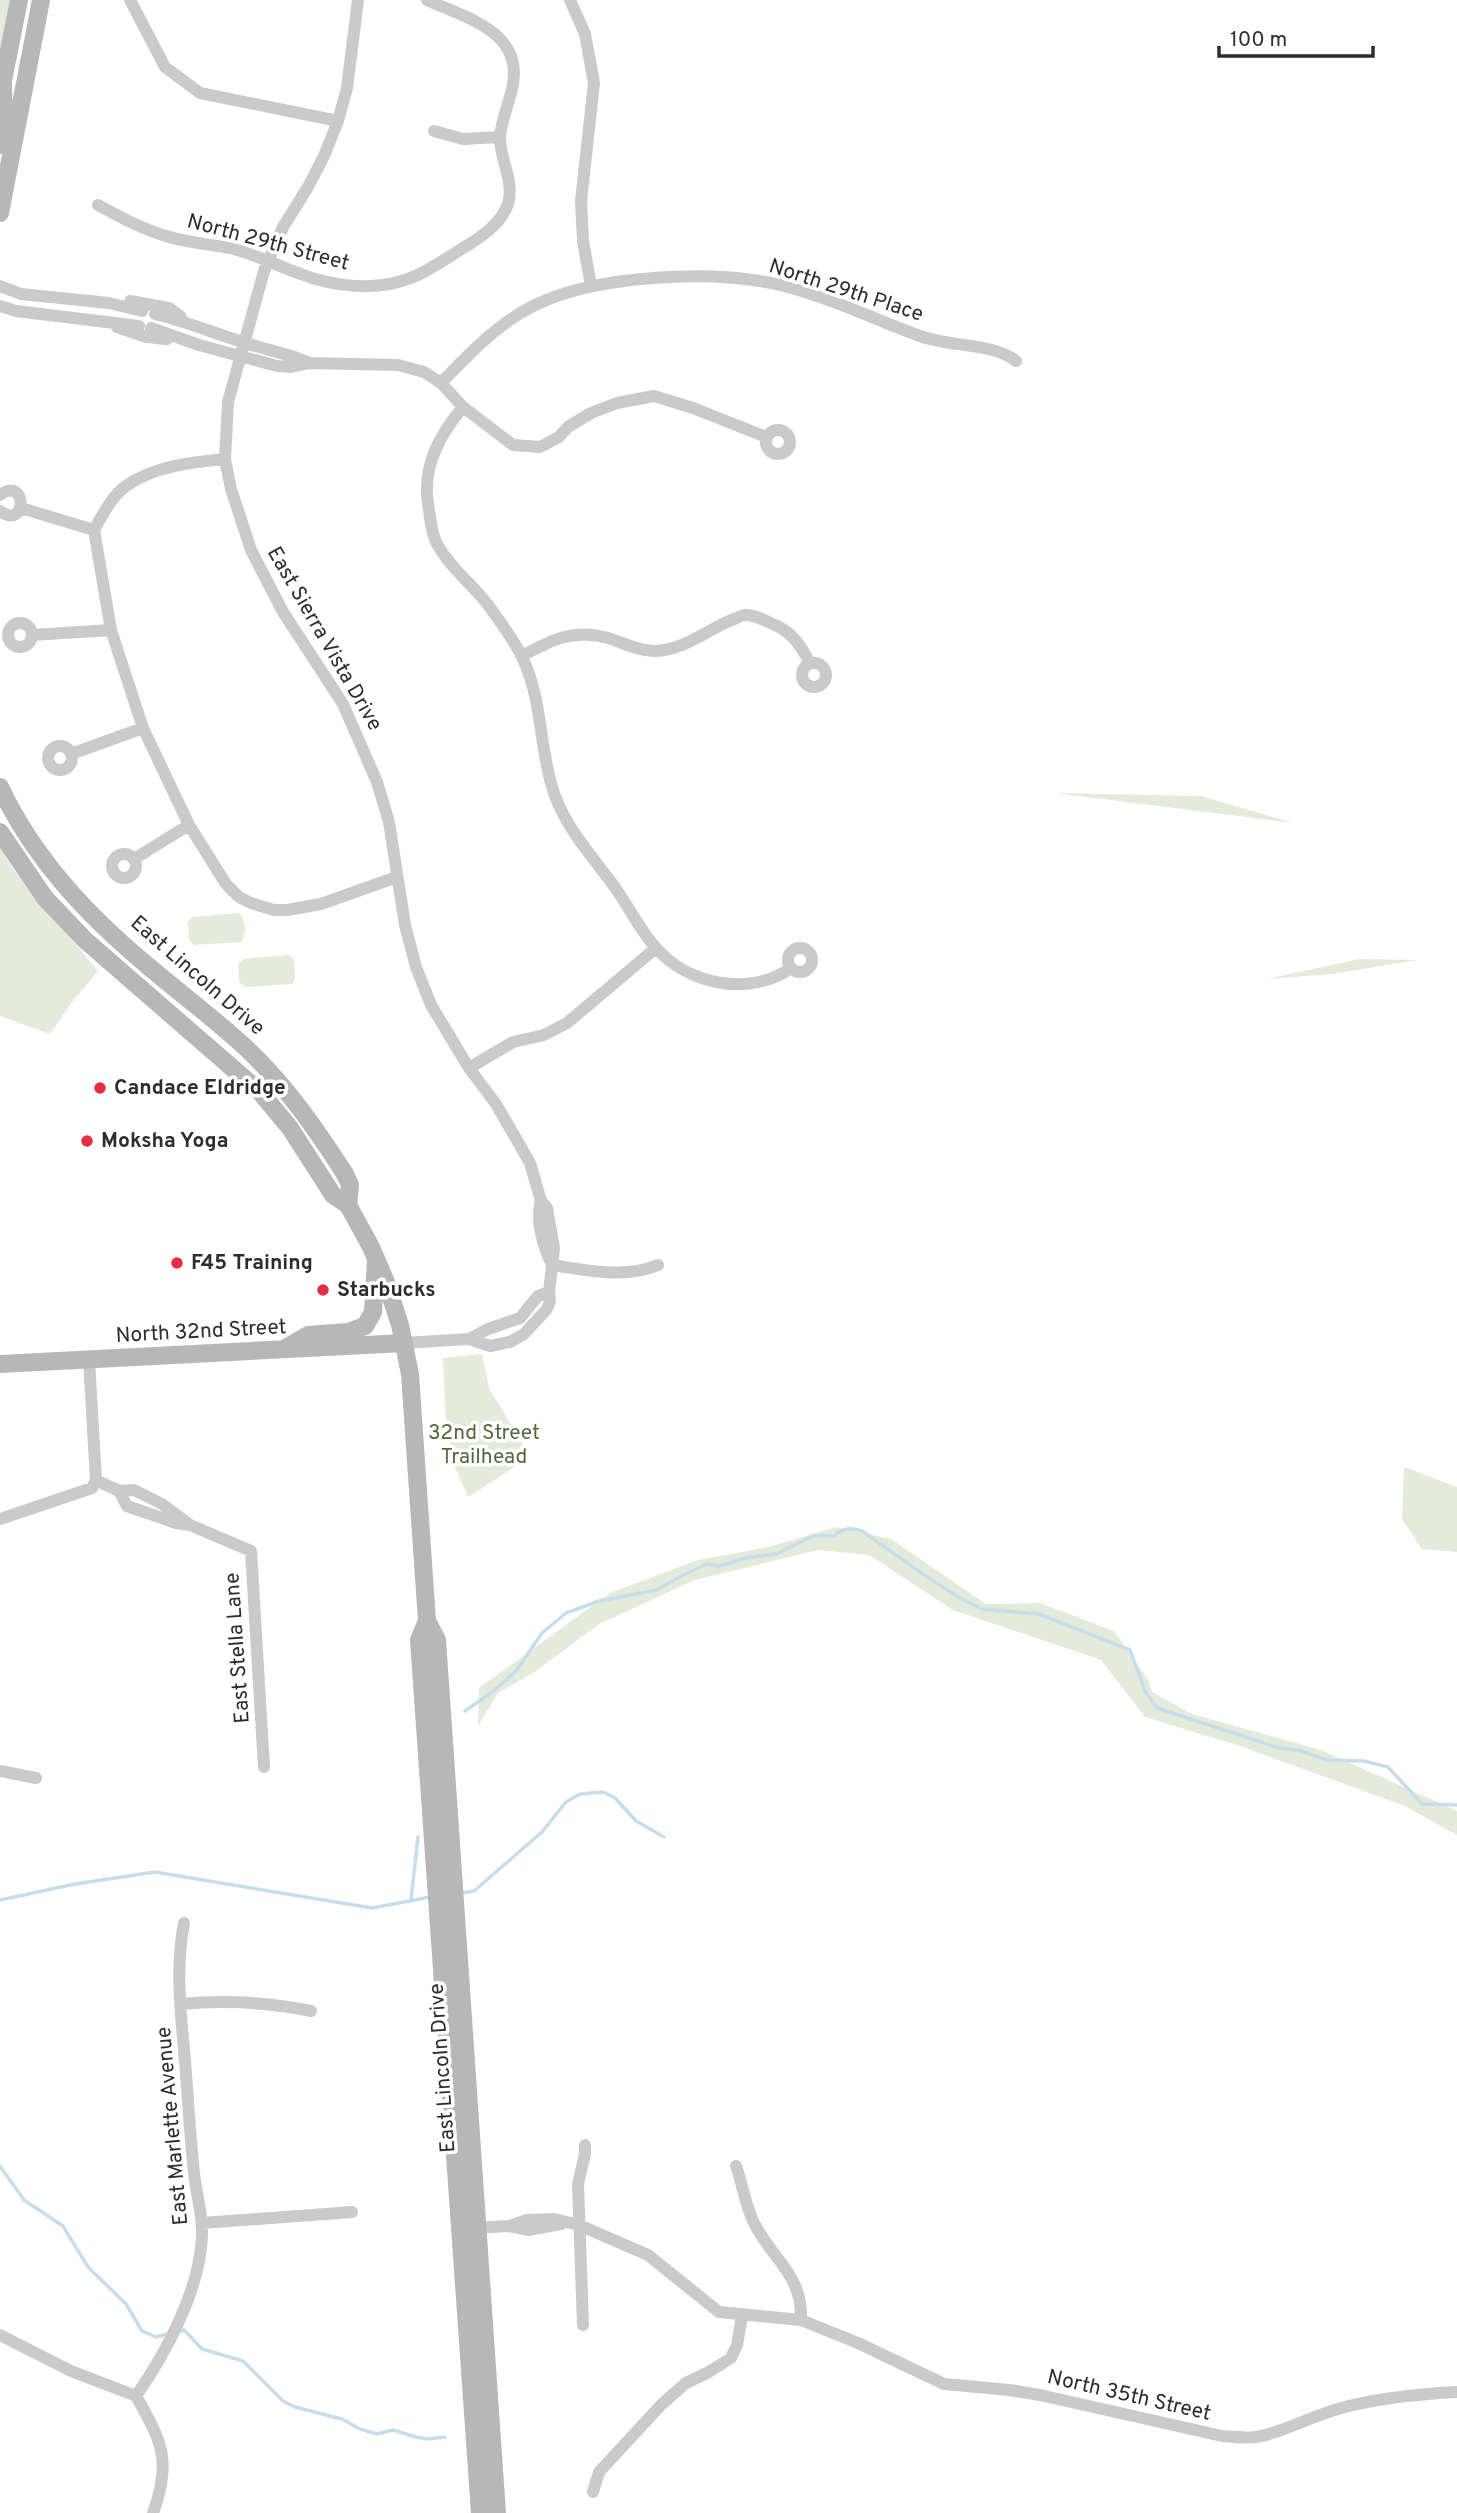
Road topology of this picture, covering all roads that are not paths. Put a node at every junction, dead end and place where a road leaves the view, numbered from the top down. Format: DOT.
graph roads {
  1 [pos="19,0"];
  2 [pos="41,0"];
  3 [pos="130,0"];
  4 [pos="358,0"];
  5 [pos="427,0"];
  6 [pos="570,0"];
  7 [pos="1,88"];
  8 [pos="338,121"];
  9 [pos="434,131"];
  10 [pos="500,137"];
  11 [pos="0,145"];
  12 [pos="98,205"];
  13 [pos="0,213"];
  14 [pos="268,260"];
  15 [pos="0,286"];
  16 [pos="591,286"];
  17 [pos="109,303"];
  18 [pos="0,306"];
  19 [pos="107,322"];
  20 [pos="190,323"];
  21 [pos="185,339"];
  22 [pos="243,343"];
  23 [pos="239,357"];
  24 [pos="1016,361"];
  25 [pos="310,363"];
  26 [pos="441,383"];
  27 [pos="463,407"];
  28 [pos="766,437"];
  29 [pos="225,459"];
  30 [pos="0,495"];
  31 [pos="21,508"];
  32 [pos="0,511"];
  33 [pos="94,530"];
  34 [pos="111,630"];
  35 [pos="33,635"];
  36 [pos="522,656"];
  37 [pos="810,663"];
  38 [pos="144,728"];
  39 [pos="71,754"];
  40 [pos="0,787"];
  41 [pos="189,825"];
  42 [pos="0,832"];
  43 [pos="134,859"];
  44 [pos="397,877"];
  45 [pos="656,948"];
  46 [pos="791,968"];
  47 [pos="469,1068"];
  48 [pos="348,1205"];
  49 [pos="376,1257"];
  50 [pos="552,1265"];
  51 [pos="658,1265"];
  52 [pos="548,1292"];
  53 [pos="526,1312"];
  54 [pos="536,1322"];
  55 [pos="469,1339"];
  56 [pos="404,1343"];
  57 [pos="281,1351"];
  58 [pos="89,1360"];
  59 [pos="0,1364"];
  60 [pos="96,1480"];
  61 [pos="0,1519"];
  62 [pos="264,1766"];
  63 [pos="0,1771"];
  64 [pos="36,1777"];
  65 [pos="184,1923"];
  66 [pos="181,2004"];
  67 [pos="311,2011"];
  68 [pos="585,2145"];
  69 [pos="736,2166"];
  70 [pos="352,2212"];
  71 [pos="202,2223"];
  72 [pos="579,2225"];
  73 [pos="468,2229"];
  74 [pos="742,2316"];
  75 [pos="801,2320"];
  76 [pos="583,2325"];
  77 [pos="0,2335"];
  78 [pos="1457,2392"];
  79 [pos="135,2396"];
  80 [pos="593,2492"];
  81 [pos="153,2513"];
  82 [pos="480,2513"];
  83 [pos="497,2513"];
  1 -- 7 [label="main road"];
  2 -- 13 [label="main road"];
  3 -- 8 [label="street"];
  4 -- 8 [label="street, East Sierra Vista Drive"];
  5 -- 10 [label="street"];
  6 -- 16 [label="street"];
  7 -- 11 [label="main road"];
  8 -- 14 [label="street, East Sierra Vista Drive"];
  9 -- 10 [label="street"];
  10 -- 14 [label="street, North 29th Street"];
  12 -- 14 [label="street, North 29th Street"];
  14 -- 22 [label="street, East Sierra Vista Drive"];
  15 -- 17 [label="street"];
  16 -- 24 [label="street, North 29th Place"];
  16 -- 26 [label="street, North 29th Place"];
  17 -- 20 [label="street"];
  17 -- 20 [label="street"];
  18 -- 19 [label="street"];
  19 -- 21 [label="street"];
  19 -- 21 [label="street"];
  20 -- 22 [label="street"];
  21 -- 23 [label="street"];
  22 -- 23 [label="street, East Sierra Vista Drive"];
  22 -- 25 [label="street"];
  23 -- 25 [label="street"];
  23 -- 29 [label="street, East Sierra Vista Drive"];
  25 -- 26 [label="street"];
  26 -- 27 [label="street"];
  27 -- 28 [label="street"];
  27 -- 36 [label="street"];
  29 -- 33 [label="street"];
  29 -- 44 [label="street, East Sierra Vista Drive"];
  30 -- 31 [label="street"];
  31 -- 32 [label="street"];
  31 -- 33 [label="street"];
  33 -- 34 [label="street"];
  34 -- 35 [label="street"];
  34 -- 38 [label="street"];
  36 -- 37 [label="street"];
  36 -- 45 [label="street"];
  38 -- 39 [label="street"];
  38 -- 41 [label="street"];
  40 -- 48 [label="main road, East Lincoln Drive"];
  41 -- 43 [label="street"];
  41 -- 44 [label="street"];
  42 -- 48 [label="main road, East Lincoln Drive"];
  44 -- 47 [label="street, East Sierra Vista Drive"];
  45 -- 46 [label="street"];
  45 -- 47 [label="street"];
  47 -- 50 [label="street, East Sierra Vista Drive"];
  48 -- 49 [label="main road, East Lincoln Drive"];
  49 -- 56 [label="main road, East Lincoln Drive"];
  49 -- 57 [label="main road"];
  50 -- 51 [label="street"];
  50 -- 52 [label="street, East Sierra Vista Drive"];
  52 -- 53 [label="street"];
  52 -- 54 [label="street, East Sierra Vista Drive"];
  53 -- 54 [label="street"];
  53 -- 55 [label="street"];
  54 -- 55 [label="street"];
  55 -- 56 [label="street"];
  56 -- 57 [label="main road, North 32nd Street"];
  56 -- 73 [label="main road, East Lincoln Drive"];
  57 -- 58 [label="main road, North 32nd Street"];
  58 -- 59 [label="main road, North 32nd Street"];
  58 -- 60 [label="street"];
  60 -- 61 [label="street"];
  60 -- 62 [label="street, East Stella Lane"];
  63 -- 64 [label="street"];
  65 -- 66 [label="street, East Marlette Avenue"];
  66 -- 67 [label="street"];
  66 -- 71 [label="street, East Marlette Avenue"];
  68 -- 72 [label="street"];
  69 -- 75 [label="street"];
  70 -- 71 [label="street"];
  71 -- 79 [label="street, East Marlette Avenue"];
  72 -- 73 [label="street, North 35th Street"];
  72 -- 74 [label="street, North 35th Street"];
  72 -- 76 [label="street"];
  73 -- 82 [label="main road, East Lincoln Drive"];
  73 -- 83 [label="main road, East Lincoln Drive"];
  74 -- 75 [label="street, North 35th Street"];
  74 -- 80 [label="street"];
  75 -- 78 [label="street, North 35th Street"];
  77 -- 79 [label="street"];
  79 -- 81 [label="street"];
}
